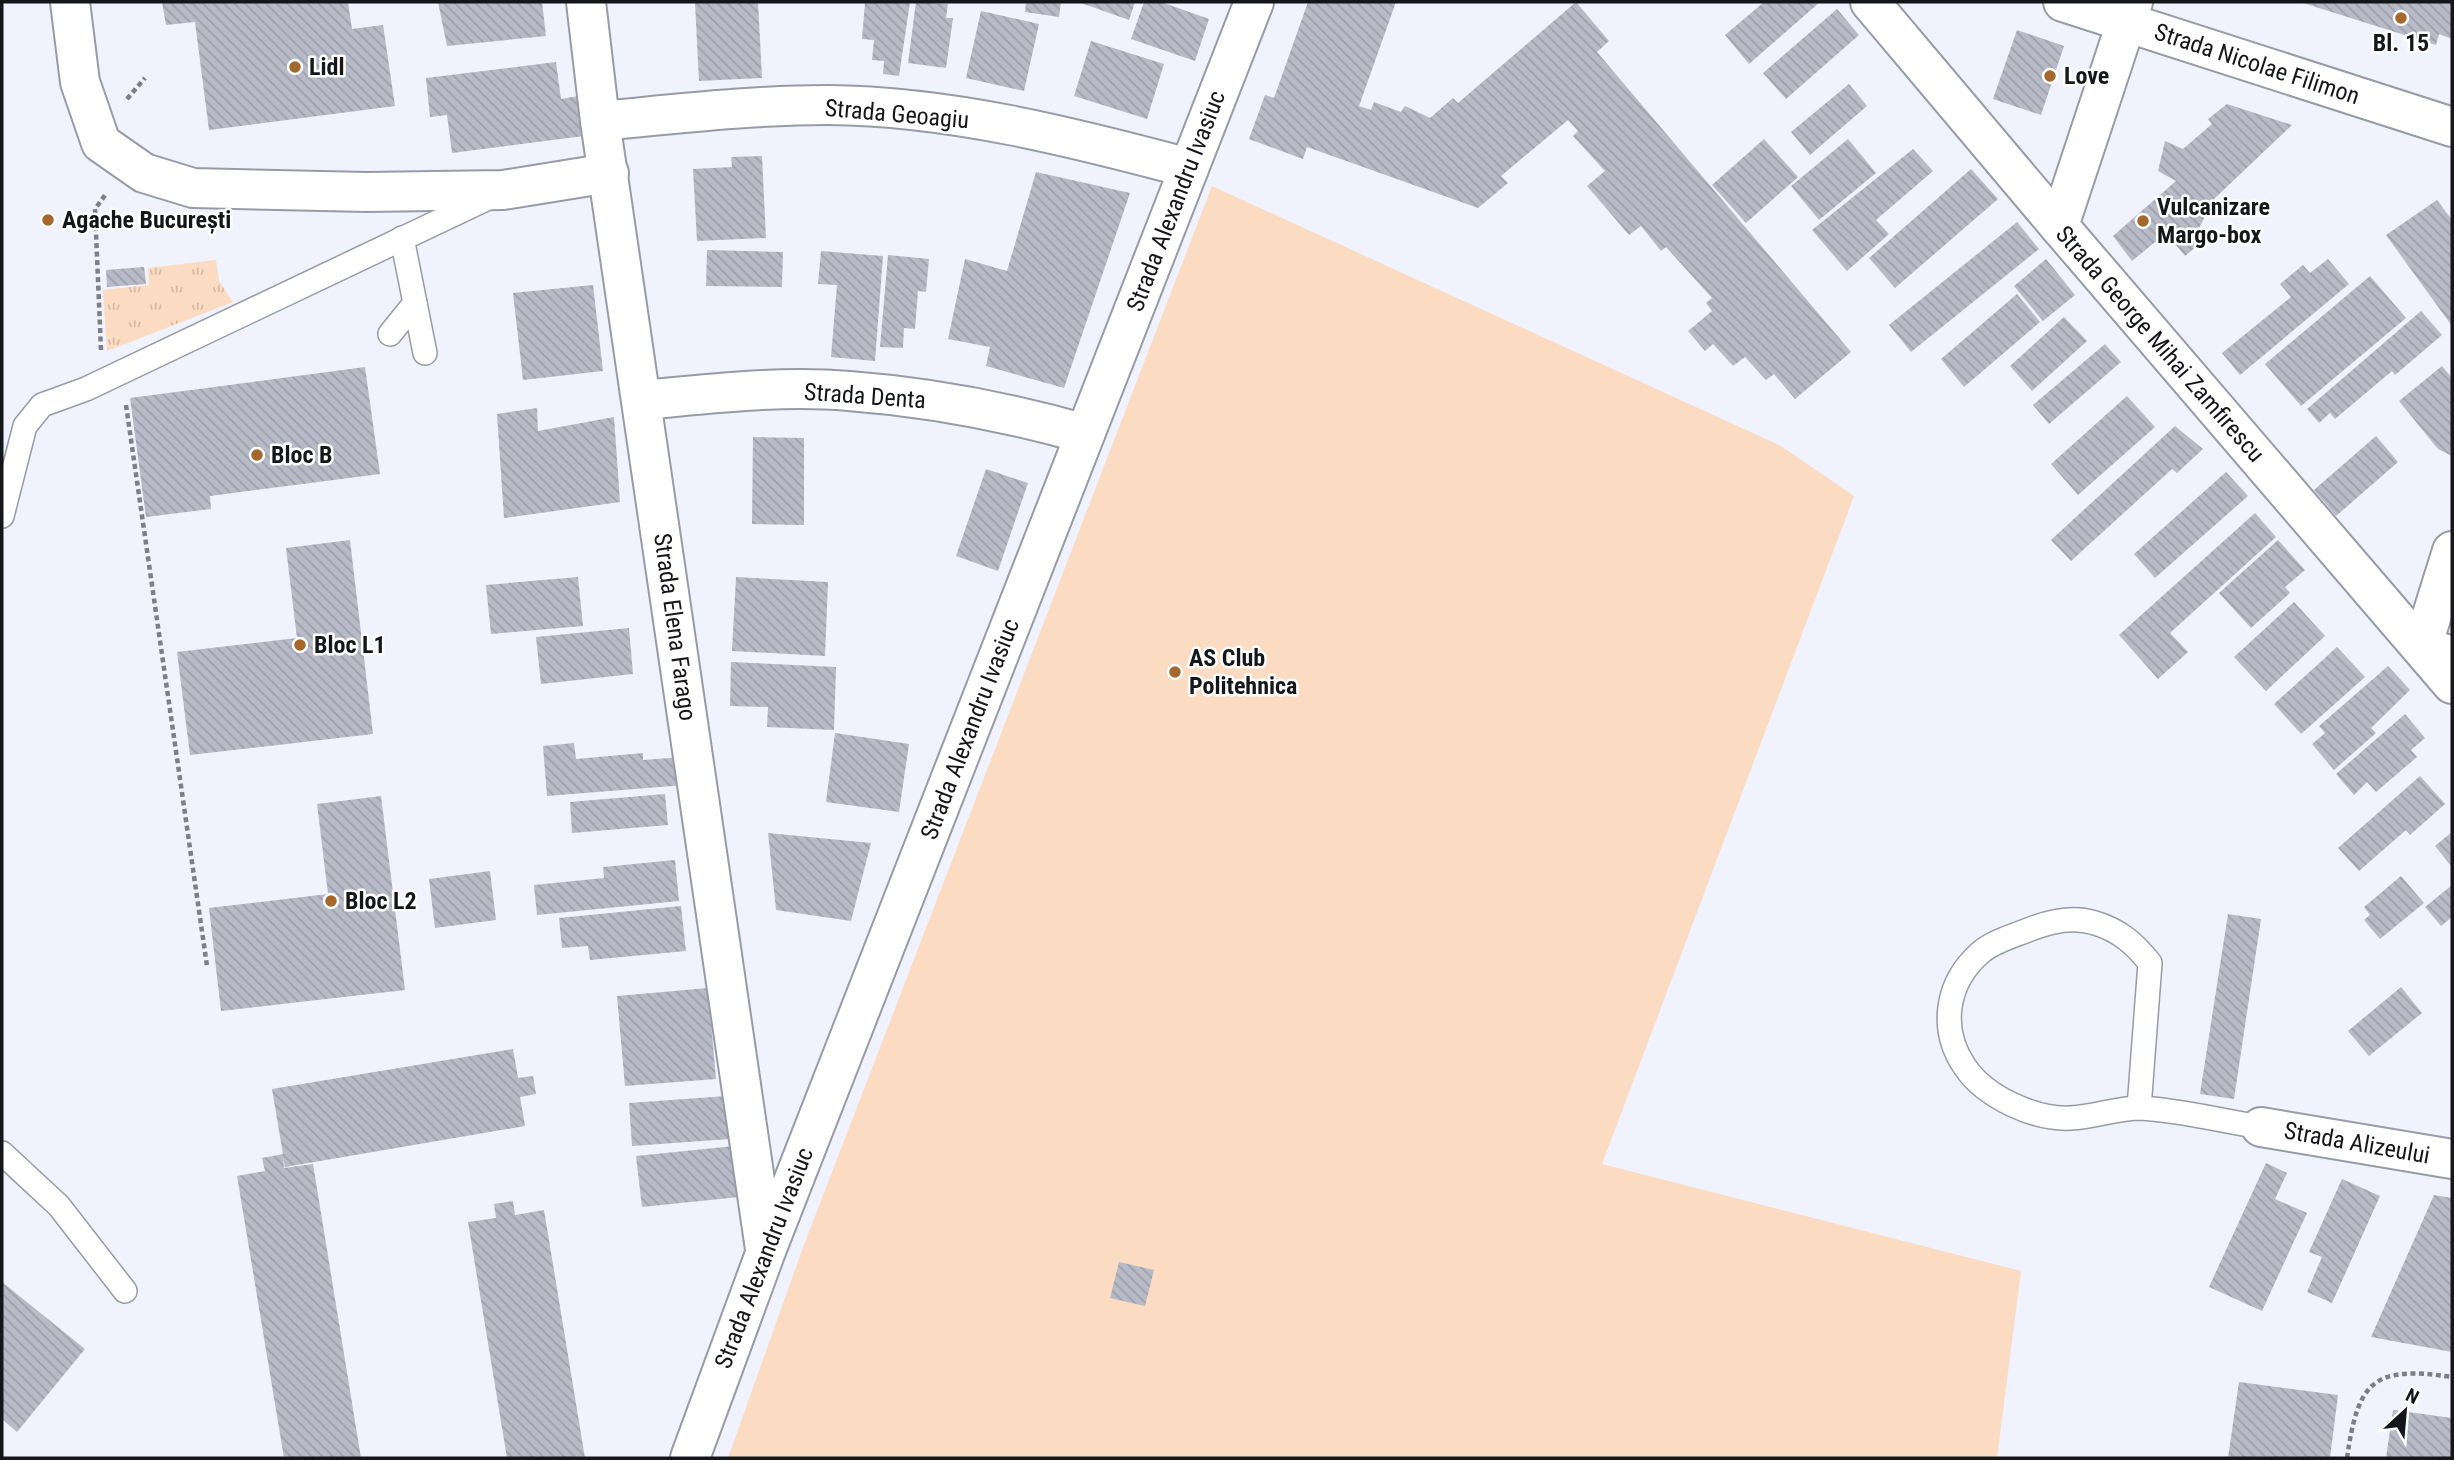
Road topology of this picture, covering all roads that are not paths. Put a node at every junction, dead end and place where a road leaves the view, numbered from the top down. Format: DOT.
graph roads {
  1 [pos="70,2"];
  2 [pos="586,2"];
  3 [pos="1254,2"];
  4 [pos="1870,2"];
  5 [pos="2063,2"];
  6 [pos="2130,12"];
  7 [pos="600,121"];
  8 [pos="2452,127"];
  9 [pos="1189,168"];
  10 [pos="609,173"];
  11 [pos="503,190"];
  12 [pos="2059,226"];
  13 [pos="402,238"];
  14 [pos="415,303"];
  15 [pos="390,334"];
  16 [pos="425,353"];
  17 [pos="642,400"];
  18 [pos="1085,434"];
  19 [pos="2,516"];
  20 [pos="2452,551"];
  21 [pos="2437,651"];
  22 [pos="2452,684"];
  23 [pos="2139,1108"];
  24 [pos="2261,1127"];
  25 [pos="2,1153"];
  26 [pos="2452,1159"];
  27 [pos="766,1251"];
  28 [pos="125,1291"];
  29 [pos="690,1458"];
  1 -- 11 [label="street"];
  2 -- 7 [label="street, Strada Elena Farago"];
  3 -- 9 [label="street, Strada Alexandru Ivasiuc"];
  4 -- 12 [label="street, Strada George Mihai Zamfirescu"];
  5 -- 6 [label="street, Strada Nicolae Filimon"];
  6 -- 8 [label="street, Strada Nicolae Filimon"];
  6 -- 12 [label="street"];
  7 -- 9 [label="street, Strada Geoagiu"];
  7 -- 10 [label="street, Strada Elena Farago"];
  9 -- 18 [label="street, Strada Alexandru Ivasiuc"];
  10 -- 11 [label="street"];
  10 -- 17 [label="street, Strada Elena Farago"];
  11 -- 13 [label="lane"];
  12 -- 21 [label="street, Strada George Mihai Zamfirescu"];
  13 -- 14 [label="lane"];
  13 -- 19 [label="lane"];
  14 -- 15 [label="lane"];
  14 -- 16 [label="lane"];
  17 -- 18 [label="street, Strada Denta"];
  17 -- 27 [label="street, Strada Elena Farago"];
  18 -- 27 [label="street, Strada Alexandru Ivasiuc"];
  20 -- 21 [label="street"];
  21 -- 22 [label="street, Strada George Mihai Zamfirescu"];
  23 -- 23 [label="lane"];
  23 -- 24 [label="lane"];
  24 -- 26 [label="street, Strada Alizeului"];
  25 -- 28 [label="lane"];
  27 -- 29 [label="street, Strada Alexandru Ivasiuc"];
}
